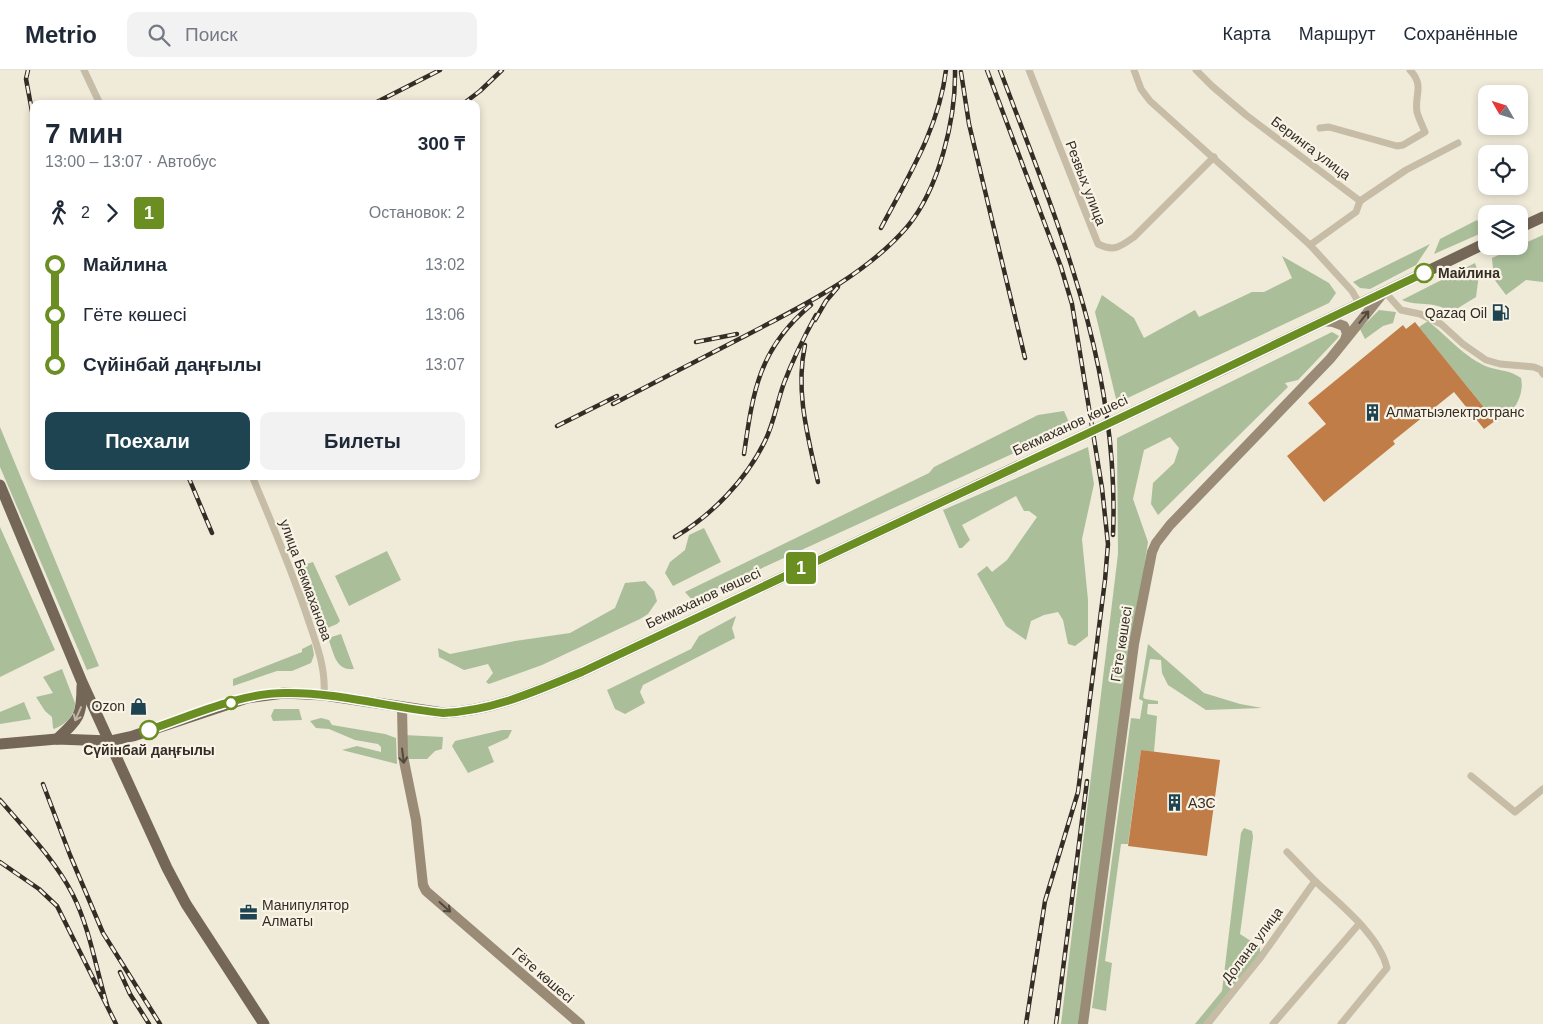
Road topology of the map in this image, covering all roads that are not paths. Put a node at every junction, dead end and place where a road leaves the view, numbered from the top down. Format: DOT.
graph roads {
  1 [pos="84,70"];
  2 [pos="1030,70"];
  3 [pos="1134,70"];
  4 [pos="1196,70"];
  5 [pos="1410,70"];
  6 [pos="98,100"];
  7 [pos="1320,128"];
  8 [pos="1458,143"];
  9 [pos="1214,157"];
  10 [pos="1360,201"];
  11 [pos="1543,217"];
  12 [pos="1528,224"];
  13 [pos="1310,245"];
  14 [pos="1478,248"];
  15 [pos="1384,291"];
  16 [pos="1359,303"];
  17 [pos="1322,321"];
  18 [pos="1344,342"];
  19 [pos="1542,371"];
  20 [pos="254,480"];
  21 [pos="0,485"];
  22 [pos="82,682"];
  23 [pos="324,695"];
  24 [pos="402,707"];
  25 [pos="57,739"];
  26 [pos="110,741"];
  27 [pos="0,744"];
  28 [pos="1471,776"];
  29 [pos="1543,789"];
  30 [pos="1287,852"];
  31 [pos="1315,881"];
  32 [pos="1359,924"];
  33 [pos="264,1024"];
  34 [pos="580,1024"];
  35 [pos="1083,1024"];
  36 [pos="1207,1024"];
  37 [pos="1273,1024"];
  38 [pos="1341,1024"];
  1 -- 6 [label="street"];
  2 -- 9 [label="street, Резвых улица"];
  3 -- 9 [label="street"];
  4 -- 10 [label="street, Беринга улица"];
  5 -- 7 [label="street"];
  8 -- 10 [label="street"];
  9 -- 13 [label="street"];
  10 -- 13 [label="street"];
  11 -- 12 [label="main road"];
  13 -- 16 [label="street"];
  14 -- 15 [label="main road, Бекмаханов көшесі"];
  15 -- 16 [label="main road, Бекмаханов көшесі"];
  18 -- 15 [label="main road, Гёте көшесі, one-way"];
  15 -- 19 [label="street"];
  16 -- 17 [label="main road, Бекмаханов көшесі"];
  17 -- 18 [label="main road"];
  17 -- 24 [label="main road, Бекмаханов көшесі, bridge"];
  18 -- 35 [label="main road, Гёте көшесі"];
  20 -- 23 [label="street, улица Бекмаханова"];
  21 -- 22 [label="main road"];
  22 -- 25 [label="main road, one-way"];
  22 -- 26 [label="main road"];
  23 -- 24 [label="main road, Бекмаханов көшесі"];
  23 -- 26 [label="main road, Бекмаханов көшесі"];
  24 -- 34 [label="main road, Гёте көшесі, one-way"];
  25 -- 26 [label="main road, Бекмаханов көшесі"];
  25 -- 27 [label="main road, Бекмаханов көшесі"];
  26 -- 33 [label="main road"];
  28 -- 29 [label="street"];
  30 -- 31 [label="street"];
  31 -- 32 [label="street"];
  31 -- 36 [label="street, Долана улица"];
  32 -- 37 [label="street"];
  32 -- 38 [label="street"];
}
